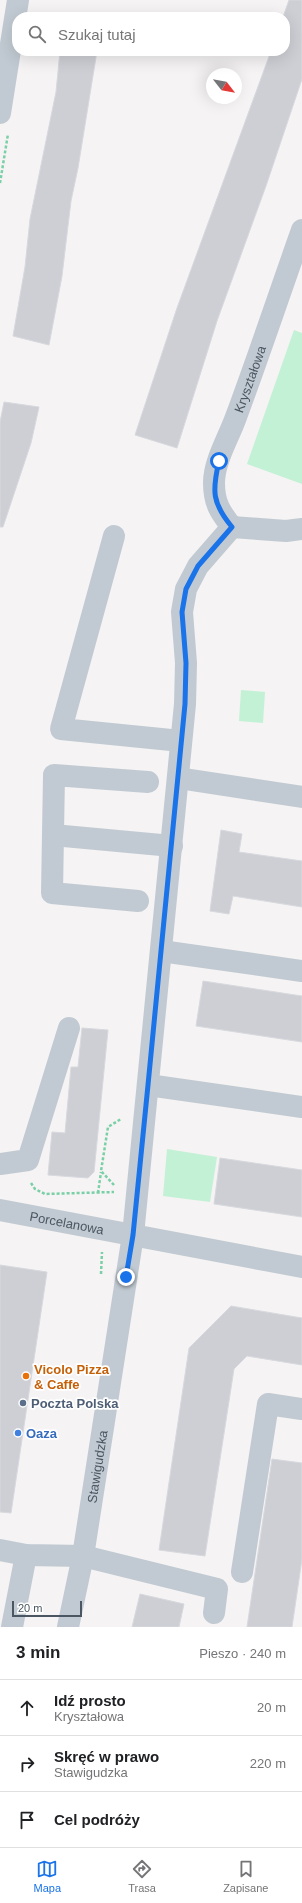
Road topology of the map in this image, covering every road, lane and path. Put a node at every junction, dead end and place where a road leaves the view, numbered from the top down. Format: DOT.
graph roads {
  1 [pos="18,0"];
  2 [pos="16,12"];
  3 [pos="12,38"];
  4 [pos="0,113"];
  5 [pos="302,230"];
  6 [pos="232,527"];
  7 [pos="302,529"];
  8 [pos="114,536"];
  9 [pos="181,741"];
  10 [pos="178,778"];
  11 [pos="148,782"];
  12 [pos="302,797"];
  13 [pos="53,835"];
  14 [pos="172,846"];
  15 [pos="138,901"];
  16 [pos="161,951"];
  17 [pos="302,971"];
  18 [pos="69,1028"];
  19 [pos="148,1085"];
  20 [pos="302,1107"];
  21 [pos="125,1117"];
  22 [pos="0,1164"];
  23 [pos="101,1171"];
  24 [pos="115,1186"];
  25 [pos="120,1191"];
  26 [pos="98,1193"];
  27 [pos="44,1194"];
  28 [pos="0,1210"];
  29 [pos="133,1235"];
  30 [pos="302,1267"];
  31 [pos="302,1409"];
  32 [pos="0,1550"];
  33 [pos="26,1555"];
  34 [pos="84,1556"];
  35 [pos="242,1572"];
  36 [pos="214,1613"];
  37 [pos="12,1627"];
  38 [pos="68,1627"];
  1 -- 2 [label="street"];
  3 -- 4 [label="street"];
  5 -- 6 [label="street, Kryształowa"];
  6 -- 7 [label="street"];
  6 -- 9 [label="street, Stawigudzka"];
  8 -- 9 [label="street"];
  9 -- 10 [label="street, Stawigudzka"];
  10 -- 12 [label="street"];
  10 -- 14 [label="street, Stawigudzka"];
  11 -- 13 [label="street"];
  13 -- 14 [label="street"];
  13 -- 15 [label="street"];
  14 -- 16 [label="street, Stawigudzka"];
  16 -- 17 [label="street"];
  16 -- 19 [label="street, Stawigudzka"];
  18 -- 22 [label="street"];
  19 -- 20 [label="street"];
  19 -- 29 [label="street, Stawigudzka"];
  21 -- 23 [label="path"];
  23 -- 24 [label="path"];
  23 -- 26 [label="path"];
  25 -- 26 [label="path"];
  26 -- 27 [label="path"];
  28 -- 29 [label="street, Porcelanowa"];
  29 -- 30 [label="street"];
  29 -- 34 [label="street, Stawigudzka"];
  31 -- 35 [label="street"];
  32 -- 33 [label="street"];
  33 -- 34 [label="street"];
  33 -- 37 [label="street"];
  34 -- 36 [label="street"];
  34 -- 38 [label="street, Stawigudzka"];
}
